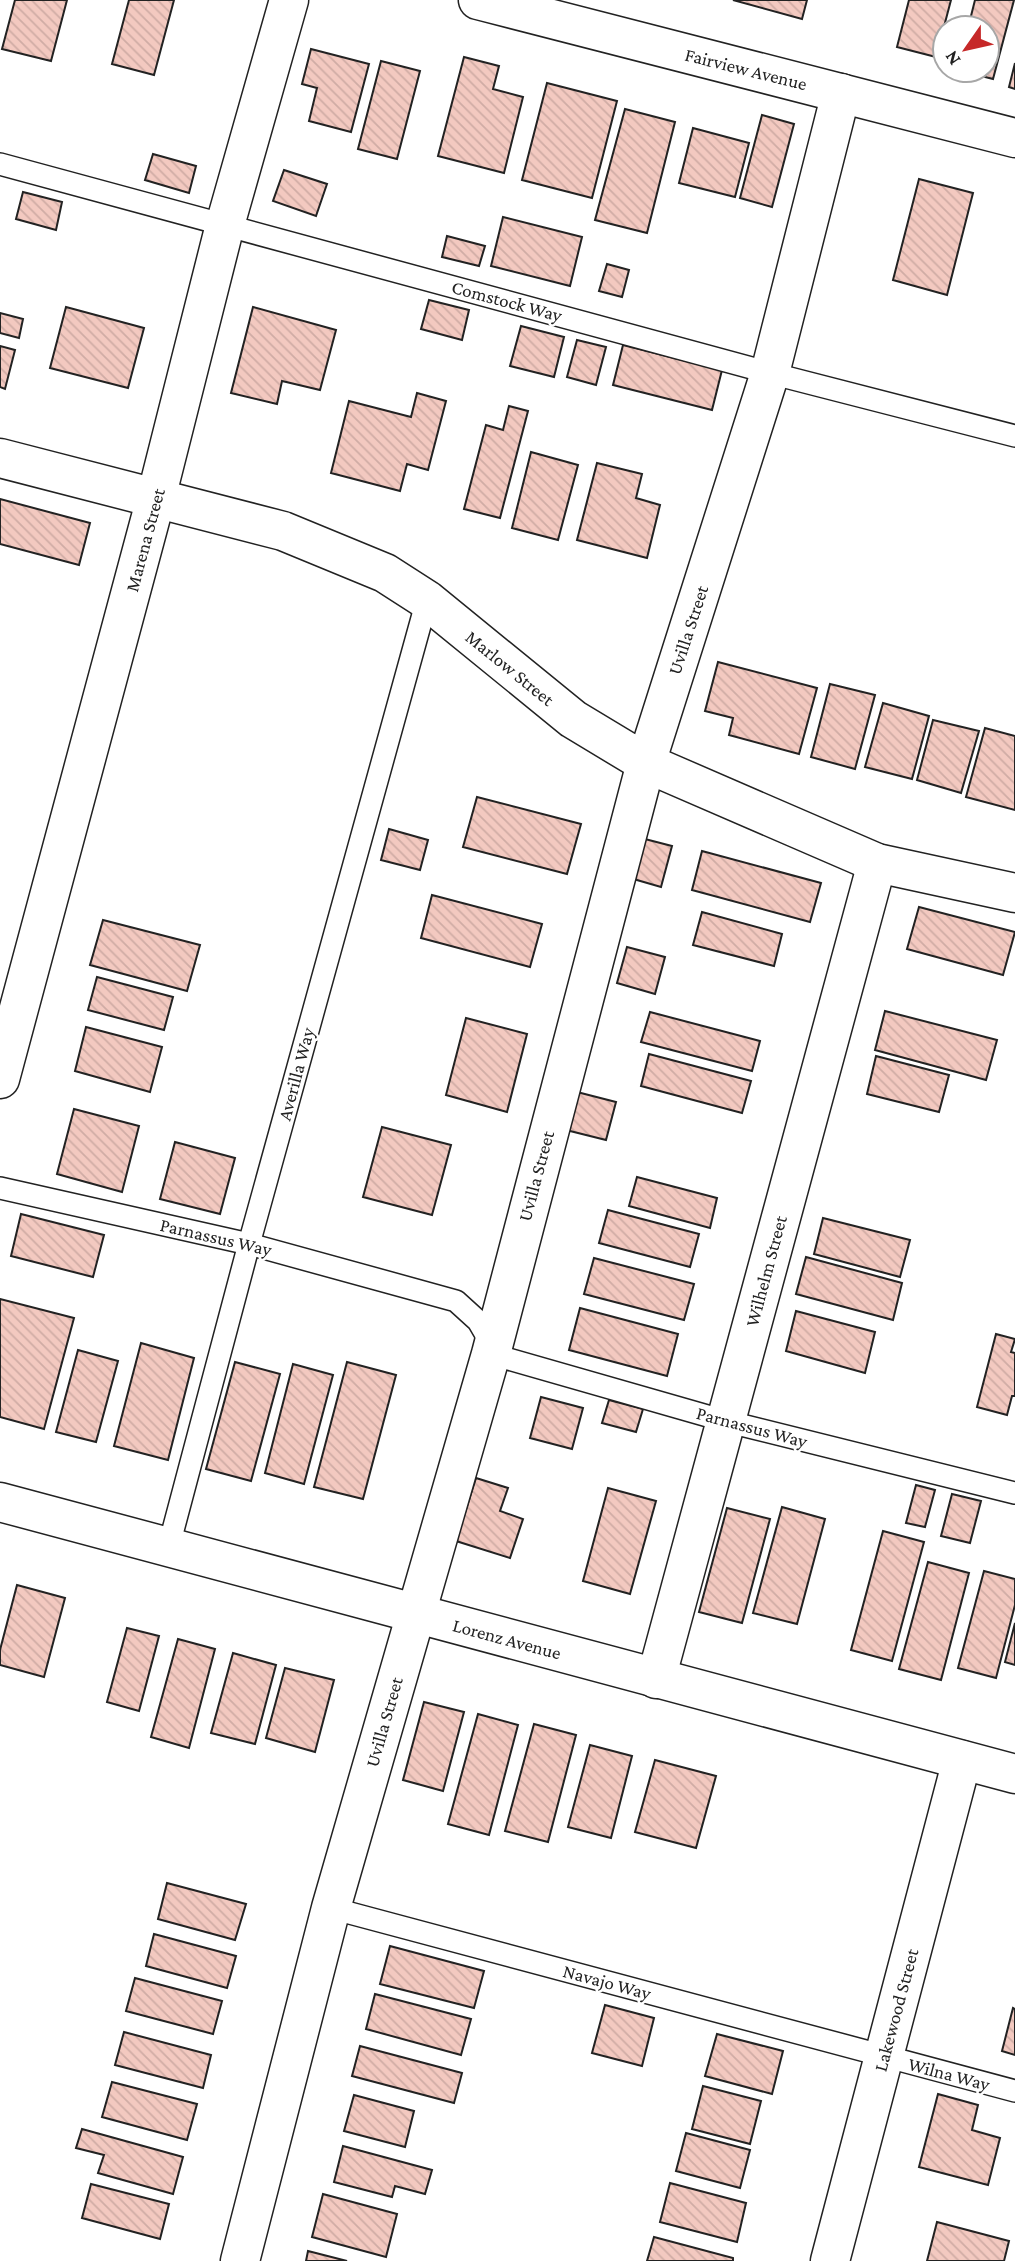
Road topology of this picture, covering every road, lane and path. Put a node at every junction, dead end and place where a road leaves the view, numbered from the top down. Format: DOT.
graph roads {
  1 [pos="289,0"];
  2 [pos="478,0"];
  3 [pos="841,93"];
  4 [pos="1015,138"];
  5 [pos="0,164"];
  6 [pos="225,225"];
  7 [pos="770,373"];
  8 [pos="1015,436"];
  9 [pos="0,458"];
  10 [pos="156,498"];
  11 [pos="427,600"];
  12 [pos="646,763"];
  13 [pos="877,863"];
  14 [pos="1015,893"];
  15 [pos="0,1079"];
  16 [pos="0,1188"];
  17 [pos="249,1244"];
  18 [pos="491,1350"];
  19 [pos="725,1421"];
  20 [pos="1015,1493"];
  21 [pos="0,1502"];
  22 [pos="168,1549"];
  23 [pos="415,1615"];
  24 [pos="656,1679"];
  25 [pos="962,1760"];
  26 [pos="1015,1774"];
  27 [pos="331,1908"];
  28 [pos="884,2056"];
  29 [pos="1015,2091"];
  30 [pos="240,2261"];
  31 [pos="830,2261"];
  1 -- 6 [label="street, Marena Street"];
  2 -- 3 [label="street, Fairview Avenue"];
  3 -- 4 [label="street, Fairview Avenue"];
  3 -- 7 [label="street, Uvilla Street"];
  5 -- 6 [label="lane, Comstock Way"];
  6 -- 7 [label="lane, Comstock Way"];
  6 -- 10 [label="street, Marena Street"];
  7 -- 8 [label="lane, Comstock Way"];
  7 -- 12 [label="street, Uvilla Street"];
  9 -- 10 [label="street, Marlow Street"];
  10 -- 11 [label="street, Marlow Street"];
  10 -- 15 [label="street, Marena Street"];
  11 -- 12 [label="street, Marlow Street"];
  11 -- 17 [label="lane, Averilla Way"];
  12 -- 13 [label="street, Marlow Street"];
  12 -- 18 [label="street, Uvilla Street"];
  13 -- 14 [label="street, Marlow Street"];
  13 -- 19 [label="street, Wilhelm Street"];
  16 -- 17 [label="lane, Parnassus Way"];
  17 -- 18 [label="lane, Parnassus Way"];
  17 -- 22 [label="lane, Averilla Way"];
  18 -- 19 [label="lane, Parnassus Way"];
  18 -- 23 [label="street, Uvilla Street"];
  19 -- 20 [label="lane, Parnassus Way"];
  19 -- 24 [label="street, Wilhelm Street"];
  21 -- 22 [label="street, Lorenz Avenue"];
  22 -- 23 [label="street, Lorenz Avenue"];
  23 -- 24 [label="street, Lorenz Avenue"];
  23 -- 27 [label="street, Uvilla Street"];
  24 -- 25 [label="street, Lorenz Avenue"];
  25 -- 26 [label="street, Lorenz Avenue"];
  25 -- 28 [label="street, Lakewood Street"];
  27 -- 28 [label="lane, Navajo Way"];
  27 -- 30 [label="street, Uvilla Street"];
  28 -- 29 [label="lane, Wilna Way"];
  28 -- 31 [label="street, Lakewood Street"];
}
